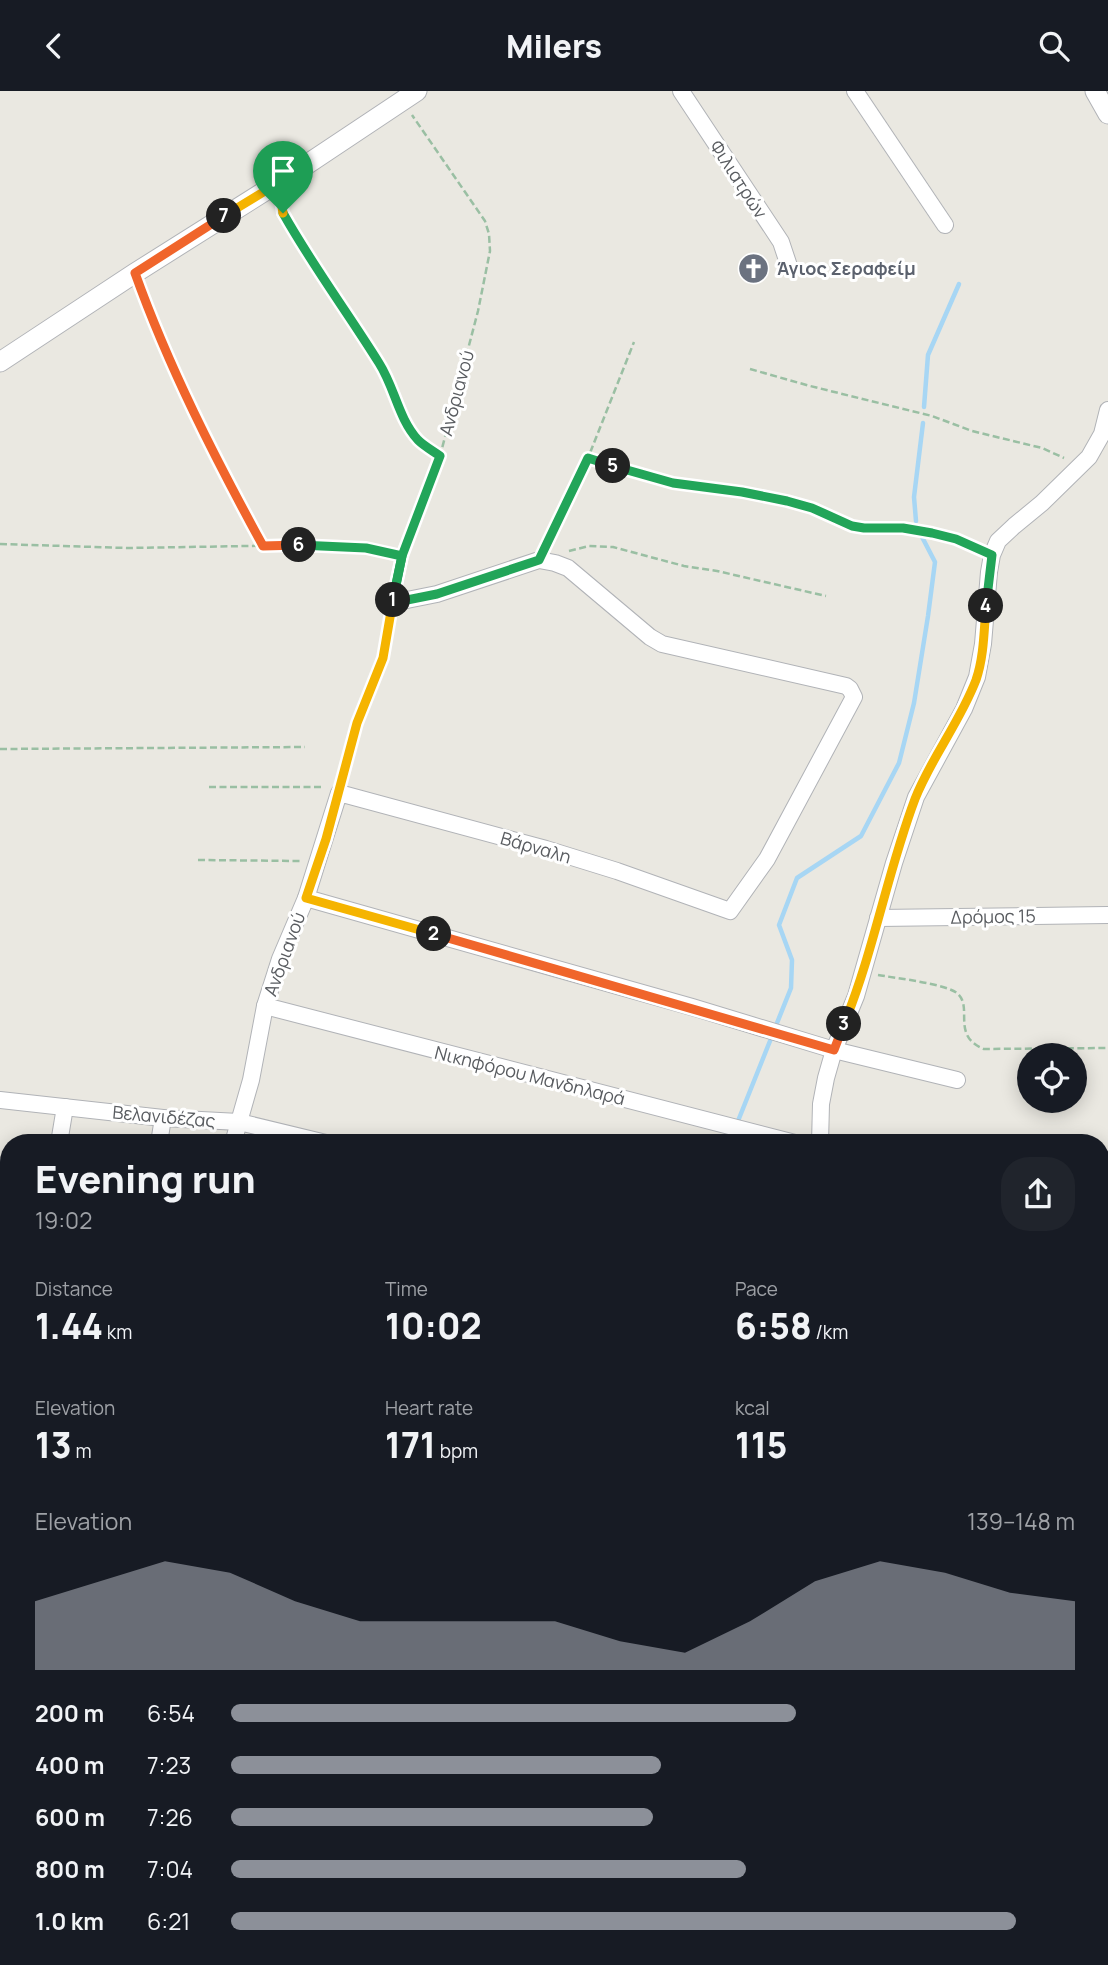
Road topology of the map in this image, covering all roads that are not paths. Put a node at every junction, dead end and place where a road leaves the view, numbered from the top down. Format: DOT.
graph roads {
  1 [pos="681,91"];
  2 [pos="855,91"];
  3 [pos="1095,91"];
  4 [pos="410,96"];
  5 [pos="1108,114"];
  6 [pos="945,225"];
  7 [pos="790,269"];
  8 [pos="0,362"];
  9 [pos="1108,410"];
  10 [pos="392,603"];
  11 [pos="339,793"];
  12 [pos="306,898"];
  13 [pos="1108,915"];
  14 [pos="878,918"];
  15 [pos="265,1006"];
  16 [pos="834,1050"];
  17 [pos="957,1080"];
  18 [pos="0,1100"];
  19 [pos="65,1107"];
  20 [pos="163,1118"];
  21 [pos="239,1122"];
  22 [pos="60,1134"];
  23 [pos="160,1134"];
  24 [pos="236,1134"];
  25 [pos="289,1134"];
  26 [pos="760,1134"];
  27 [pos="820,1134"];
  1 -- 7 [label="street, Φιλιατρών"];
  2 -- 6 [label="street"];
  3 -- 5 [label="street"];
  4 -- 8 [label="street"];
  9 -- 14 [label="street"];
  10 -- 11 [label="street, Βάρναλη"];
  11 -- 12 [label="street, Ανδριανού"];
  12 -- 15 [label="street, Ανδριανού"];
  12 -- 16 [label="street"];
  13 -- 14 [label="street, Δρόμος 15"];
  14 -- 16 [label="street"];
  15 -- 21 [label="street, Ανδριανού"];
  15 -- 26 [label="street, Νικηφόρου Μανδηλαρά"];
  16 -- 17 [label="street"];
  16 -- 27 [label="street"];
  18 -- 19 [label="street, Βελανιδέζας"];
  19 -- 20 [label="street, Βελανιδέζας"];
  19 -- 22 [label="street"];
  20 -- 21 [label="street, Βελανιδέζας"];
  20 -- 23 [label="street"];
  21 -- 24 [label="street, Ανδριανού"];
  21 -- 25 [label="street, Βελανιδέζας"];
}
